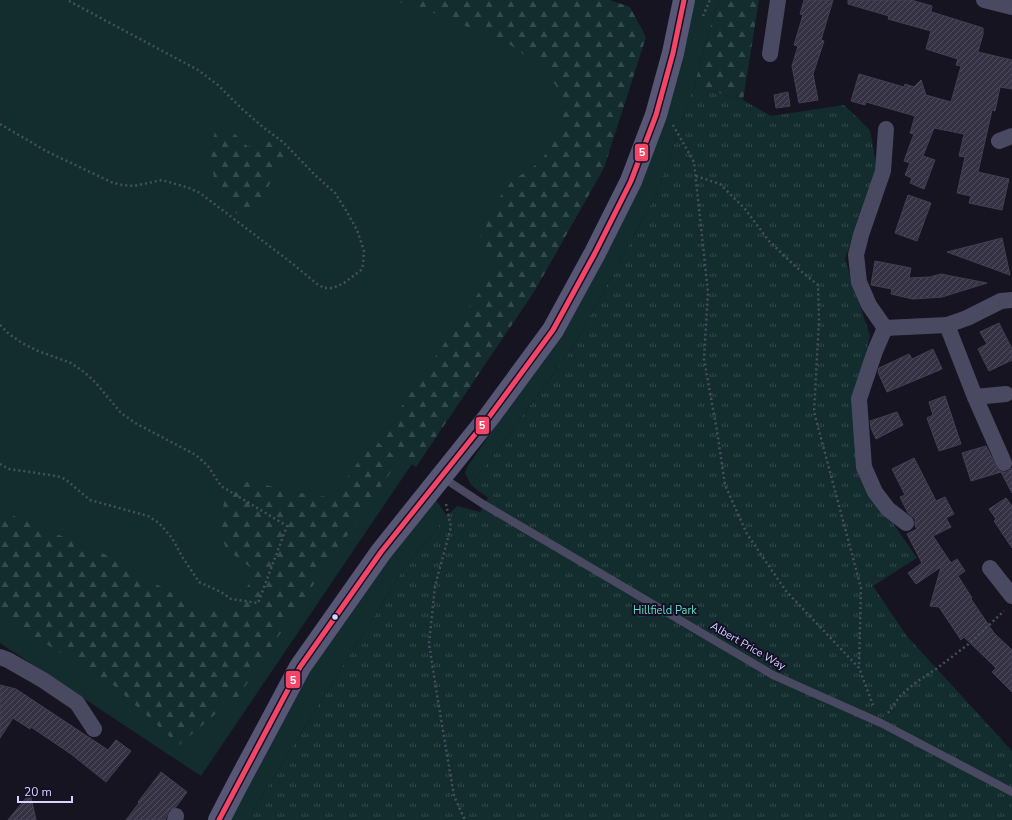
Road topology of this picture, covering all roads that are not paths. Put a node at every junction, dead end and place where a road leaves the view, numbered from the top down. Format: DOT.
graph roads {
  1 [pos="684,0"];
  2 [pos="778,0"];
  3 [pos="984,0"];
  4 [pos="1012,7"];
  5 [pos="770,54"];
  6 [pos="886,129"];
  7 [pos="1012,300"];
  8 [pos="947,325"];
  9 [pos="885,328"];
  10 [pos="1006,394"];
  11 [pos="975,397"];
  12 [pos="1004,464"];
  13 [pos="441,477"];
  14 [pos="906,523"];
  15 [pos="990,568"];
  16 [pos="1009,602"];
  17 [pos="0,657"];
  18 [pos="94,729"];
  19 [pos="1012,792"];
  20 [pos="219,820"];
  1 -- 13 [label="street"];
  2 -- 5 [label="street"];
  3 -- 4 [label="street"];
  6 -- 9 [label="street"];
  7 -- 8 [label="street"];
  8 -- 9 [label="street"];
  8 -- 11 [label="street"];
  9 -- 14 [label="street"];
  10 -- 11 [label="street"];
  11 -- 12 [label="street"];
  13 -- 19 [label="lane, Albert Price Way"];
  13 -- 20 [label="street"];
  15 -- 16 [label="street"];
  17 -- 18 [label="street"];
}
